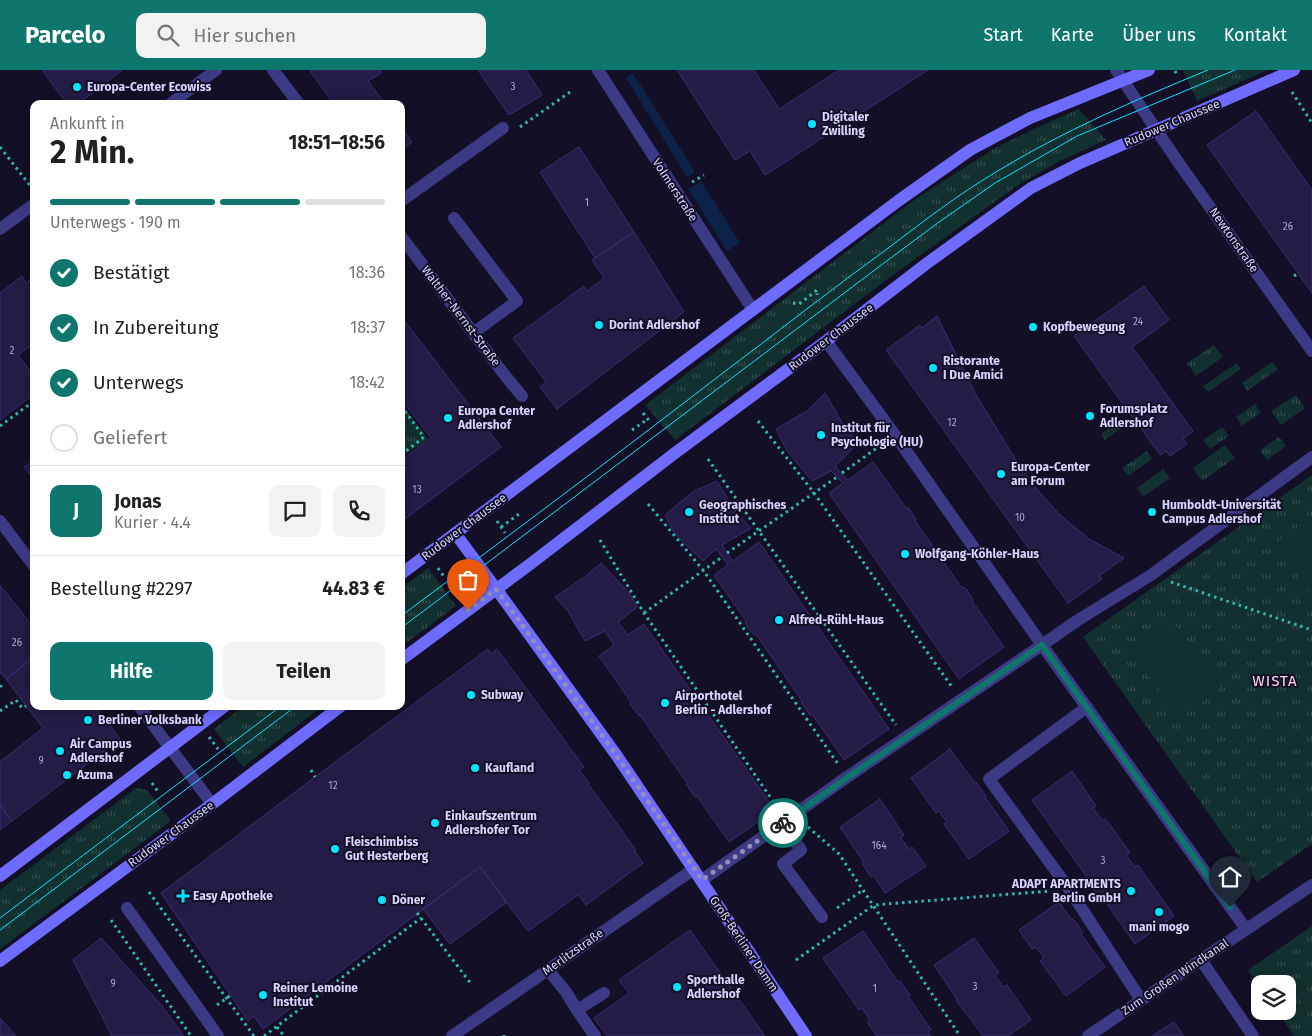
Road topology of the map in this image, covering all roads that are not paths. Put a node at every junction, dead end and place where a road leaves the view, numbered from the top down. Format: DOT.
graph roads {
  1 [pos="216,70"];
  2 [pos="273,70"];
  3 [pos="598,70"];
  4 [pos="1149,70"];
  5 [pos="1294,70"];
  6 [pos="1120,75"];
  7 [pos="175,100"];
  8 [pos="296,100"];
  9 [pos="503,128"];
  10 [pos="1156,129"];
  11 [pos="405,197"];
  12 [pos="30,207"];
  13 [pos="454,218"];
  14 [pos="0,229"];
  15 [pos="405,241"];
  16 [pos="752,310"];
  17 [pos="473,333"];
  18 [pos="826,341"];
  19 [pos="1312,351"];
  20 [pos="522,396"];
  21 [pos="1312,457"];
  22 [pos="0,521"];
  23 [pos="455,534"];
  24 [pos="30,561"];
  25 [pos="405,571"];
  26 [pos="496,589"];
  27 [pos="1042,645"];
  28 [pos="405,657"];
  29 [pos="1087,707"];
  30 [pos="142,710"];
  31 [pos="220,710"];
  32 [pos="336,710"];
  33 [pos="169,748"];
  34 [pos="212,804"];
  35 [pos="788,819"];
  36 [pos="694,869"];
  37 [pos="0,876"];
  38 [pos="702,880"];
  39 [pos="1312,885"];
  40 [pos="127,908"];
  41 [pos="822,917"];
  42 [pos="1246,929"];
  43 [pos="1201,960"];
  44 [pos="0,961"];
  45 [pos="548,970"];
  46 [pos="604,993"];
  47 [pos="1141,1000"];
  48 [pos="577,1010"];
  49 [pos="218,1036"];
  50 [pos="452,1036"];
  51 [pos="595,1036"];
  52 [pos="806,1036"];
  53 [pos="1088,1036"];
  54 [pos="1253,1036"];
  1 -- 7 [label="street"];
  2 -- 8 [label="street"];
  3 -- 16 [label="street, Volmerstraße"];
  4 -- 6 [label="main road, Rudower Chaussee"];
  5 -- 10 [label="main road, Rudower Chaussee"];
  6 -- 10 [label="street, Newtonstraße"];
  6 -- 16 [label="main road, Rudower Chaussee"];
  9 -- 11 [label="street"];
  10 -- 18 [label="main road, Rudower Chaussee"];
  10 -- 19 [label="street, Newtonstraße"];
  12 -- 14 [label="street"];
  13 -- 17 [label="street"];
  15 -- 17 [label="street, Walther-Nernst-Straße"];
  16 -- 23 [label="main road, Rudower Chaussee"];
  17 -- 20 [label="street, Walther-Nernst-Straße"];
  18 -- 26 [label="main road, Rudower Chaussee"];
  18 -- 27 [label="street"];
  21 -- 27 [label="street"];
  22 -- 24 [label="street"];
  23 -- 25 [label="main road, Rudower Chaussee"];
  23 -- 26 [label="main road, Groß-Berliner Damm"];
  26 -- 28 [label="main road, Rudower Chaussee"];
  26 -- 36 [label="main road, Groß-Berliner Damm"];
  27 -- 29 [label="street"];
  27 -- 35 [label="street"];
  29 -- 42 [label="street"];
  29 -- 47 [label="street"];
  30 -- 33 [label="street"];
  31 -- 33 [label="main road"];
  32 -- 34 [label="main road, Rudower Chaussee"];
  33 -- 34 [label="street"];
  33 -- 37 [label="main road"];
  34 -- 44 [label="main road, Rudower Chaussee"];
  35 -- 38 [label="street"];
  35 -- 41 [label="street"];
  36 -- 38 [label="main road, Groß-Berliner Damm"];
  36 -- 45 [label="street, Merlitzstraße"];
  38 -- 52 [label="main road, Groß-Berliner Damm"];
  39 -- 42 [label="street, Zum Großen Windkanal"];
  40 -- 49 [label="street"];
  42 -- 43 [label="street, Zum Großen Windkanal"];
  43 -- 47 [label="street, Zum Großen Windkanal"];
  43 -- 54 [label="street"];
  45 -- 48 [label="street"];
  45 -- 50 [label="street, Merlitzstraße"];
  46 -- 48 [label="street"];
  47 -- 53 [label="street, Zum Großen Windkanal"];
  48 -- 51 [label="street"];
}
